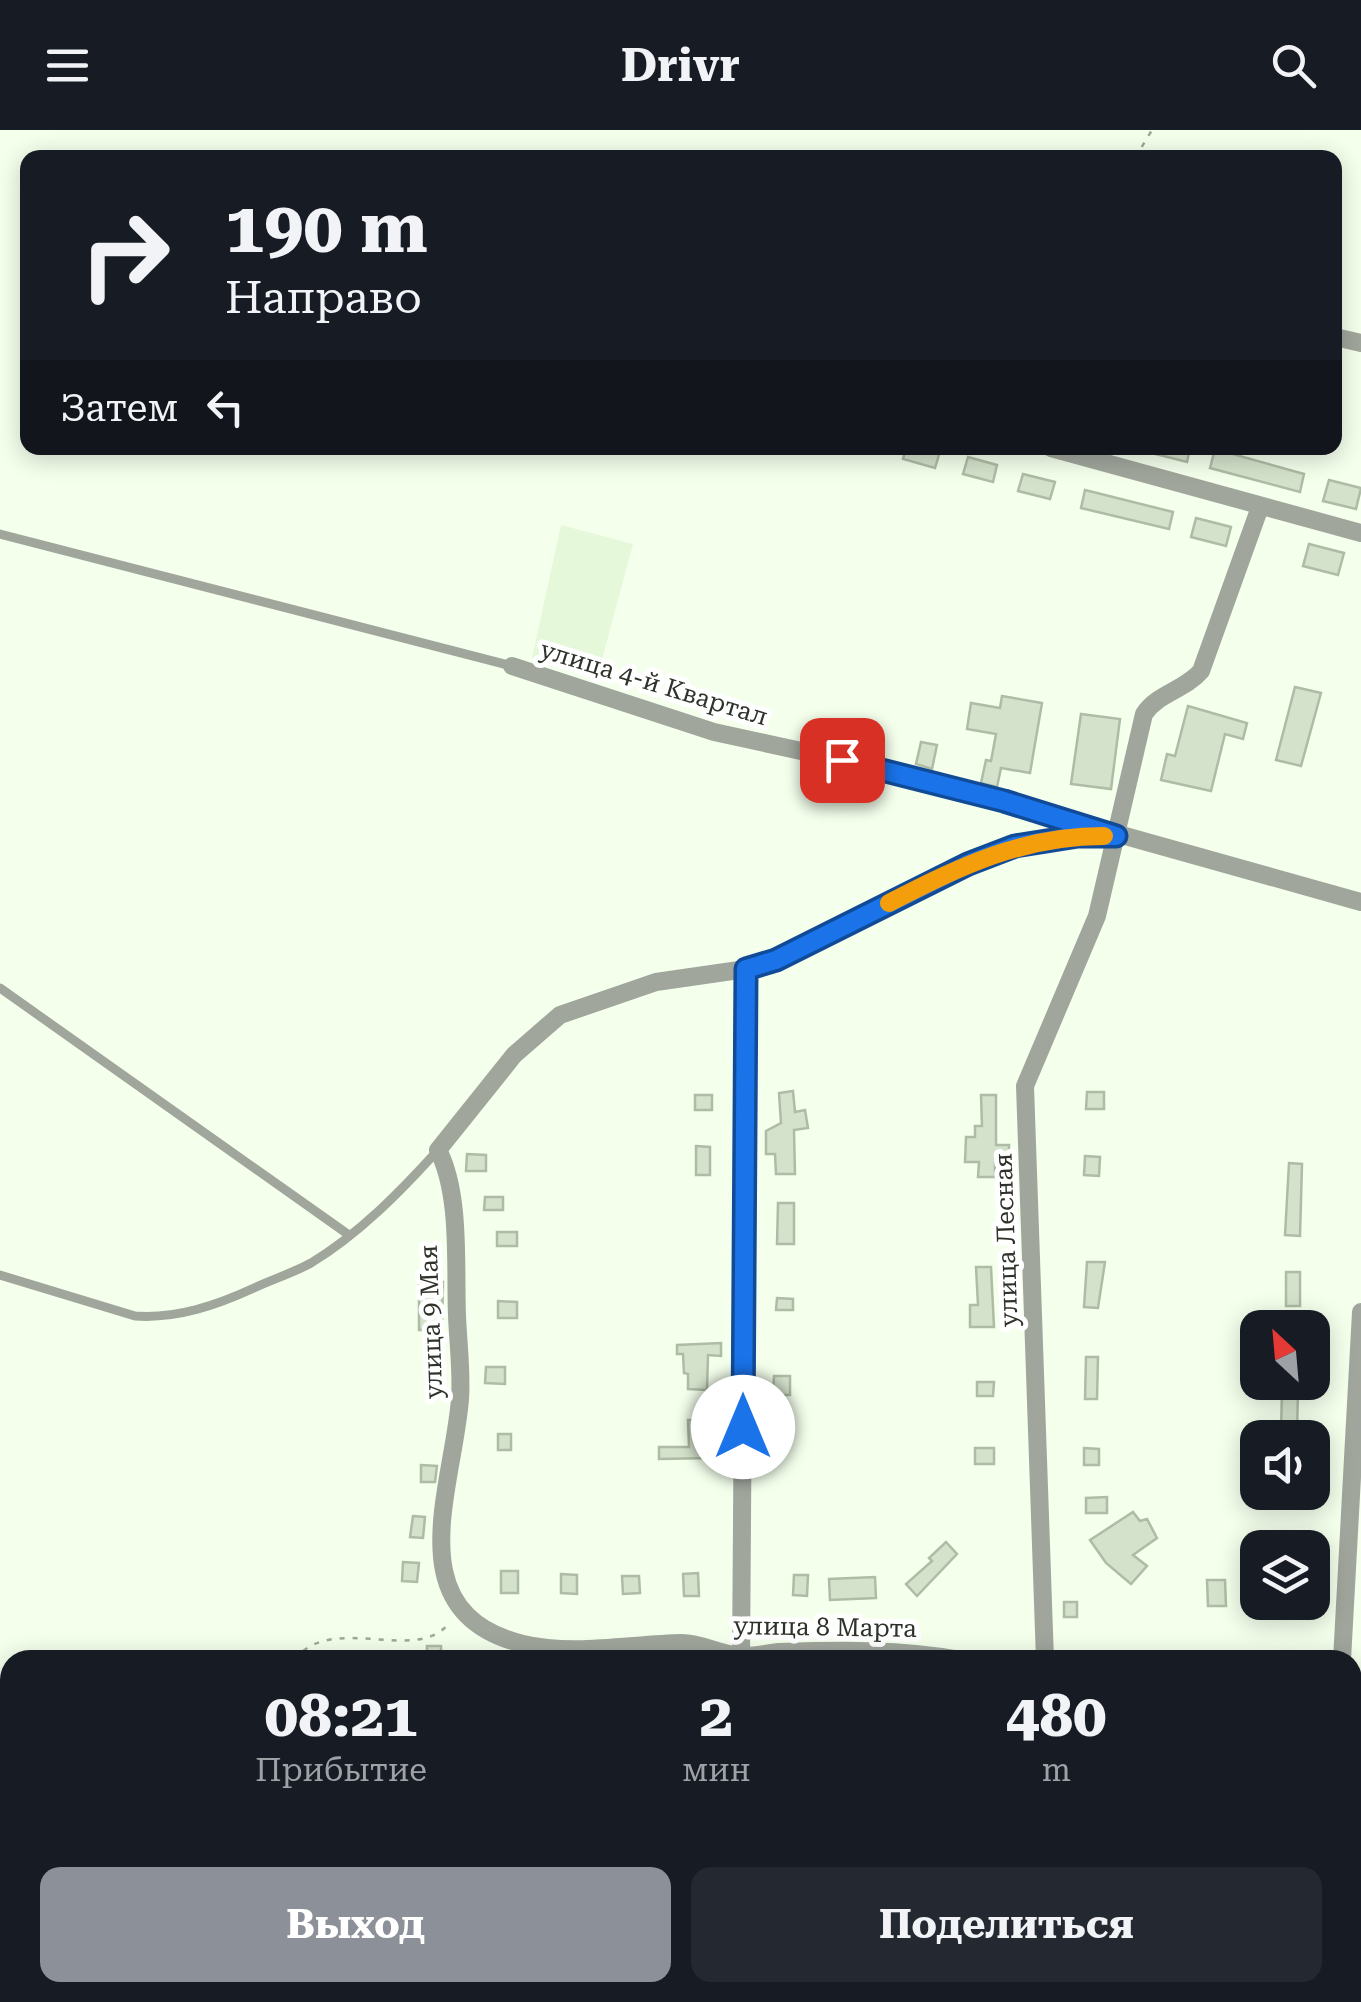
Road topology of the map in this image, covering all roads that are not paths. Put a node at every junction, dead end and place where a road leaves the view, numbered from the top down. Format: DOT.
graph roads {
  1 [pos="1076,455"];
  2 [pos="1260,507"];
  3 [pos="1361,533"];
  4 [pos="0,534"];
  5 [pos="512,666"];
  6 [pos="1116,836"];
  7 [pos="1361,902"];
  8 [pos="746,969"];
  9 [pos="0,988"];
  10 [pos="438,1150"];
  11 [pos="349,1235"];
  12 [pos="0,1275"];
  13 [pos="1361,1312"];
  14 [pos="458,1610"];
  15 [pos="521,1650"];
  16 [pos="543,1650"];
  17 [pos="713,1650"];
  18 [pos="741,1650"];
  19 [pos="1045,1650"];
  20 [pos="1343,1650"];
  1 -- 2 [label="street"];
  2 -- 3 [label="street"];
  2 -- 6 [label="street, улица Лесная"];
  4 -- 5 [label="lane"];
  5 -- 6 [label="street, улица 4-й Квартал"];
  6 -- 7 [label="street, улица 4-й Квартал"];
  6 -- 8 [label="street"];
  6 -- 19 [label="street, улица Лесная"];
  8 -- 10 [label="street"];
  8 -- 18 [label="street"];
  9 -- 11 [label="lane"];
  10 -- 11 [label="lane"];
  10 -- 14 [label="street, улица 9 Мая"];
  11 -- 12 [label="lane"];
  13 -- 20 [label="street"];
  14 -- 15 [label="street, улица 8 Марта"];
  16 -- 17 [label="street, улица 8 Марта"];
}
